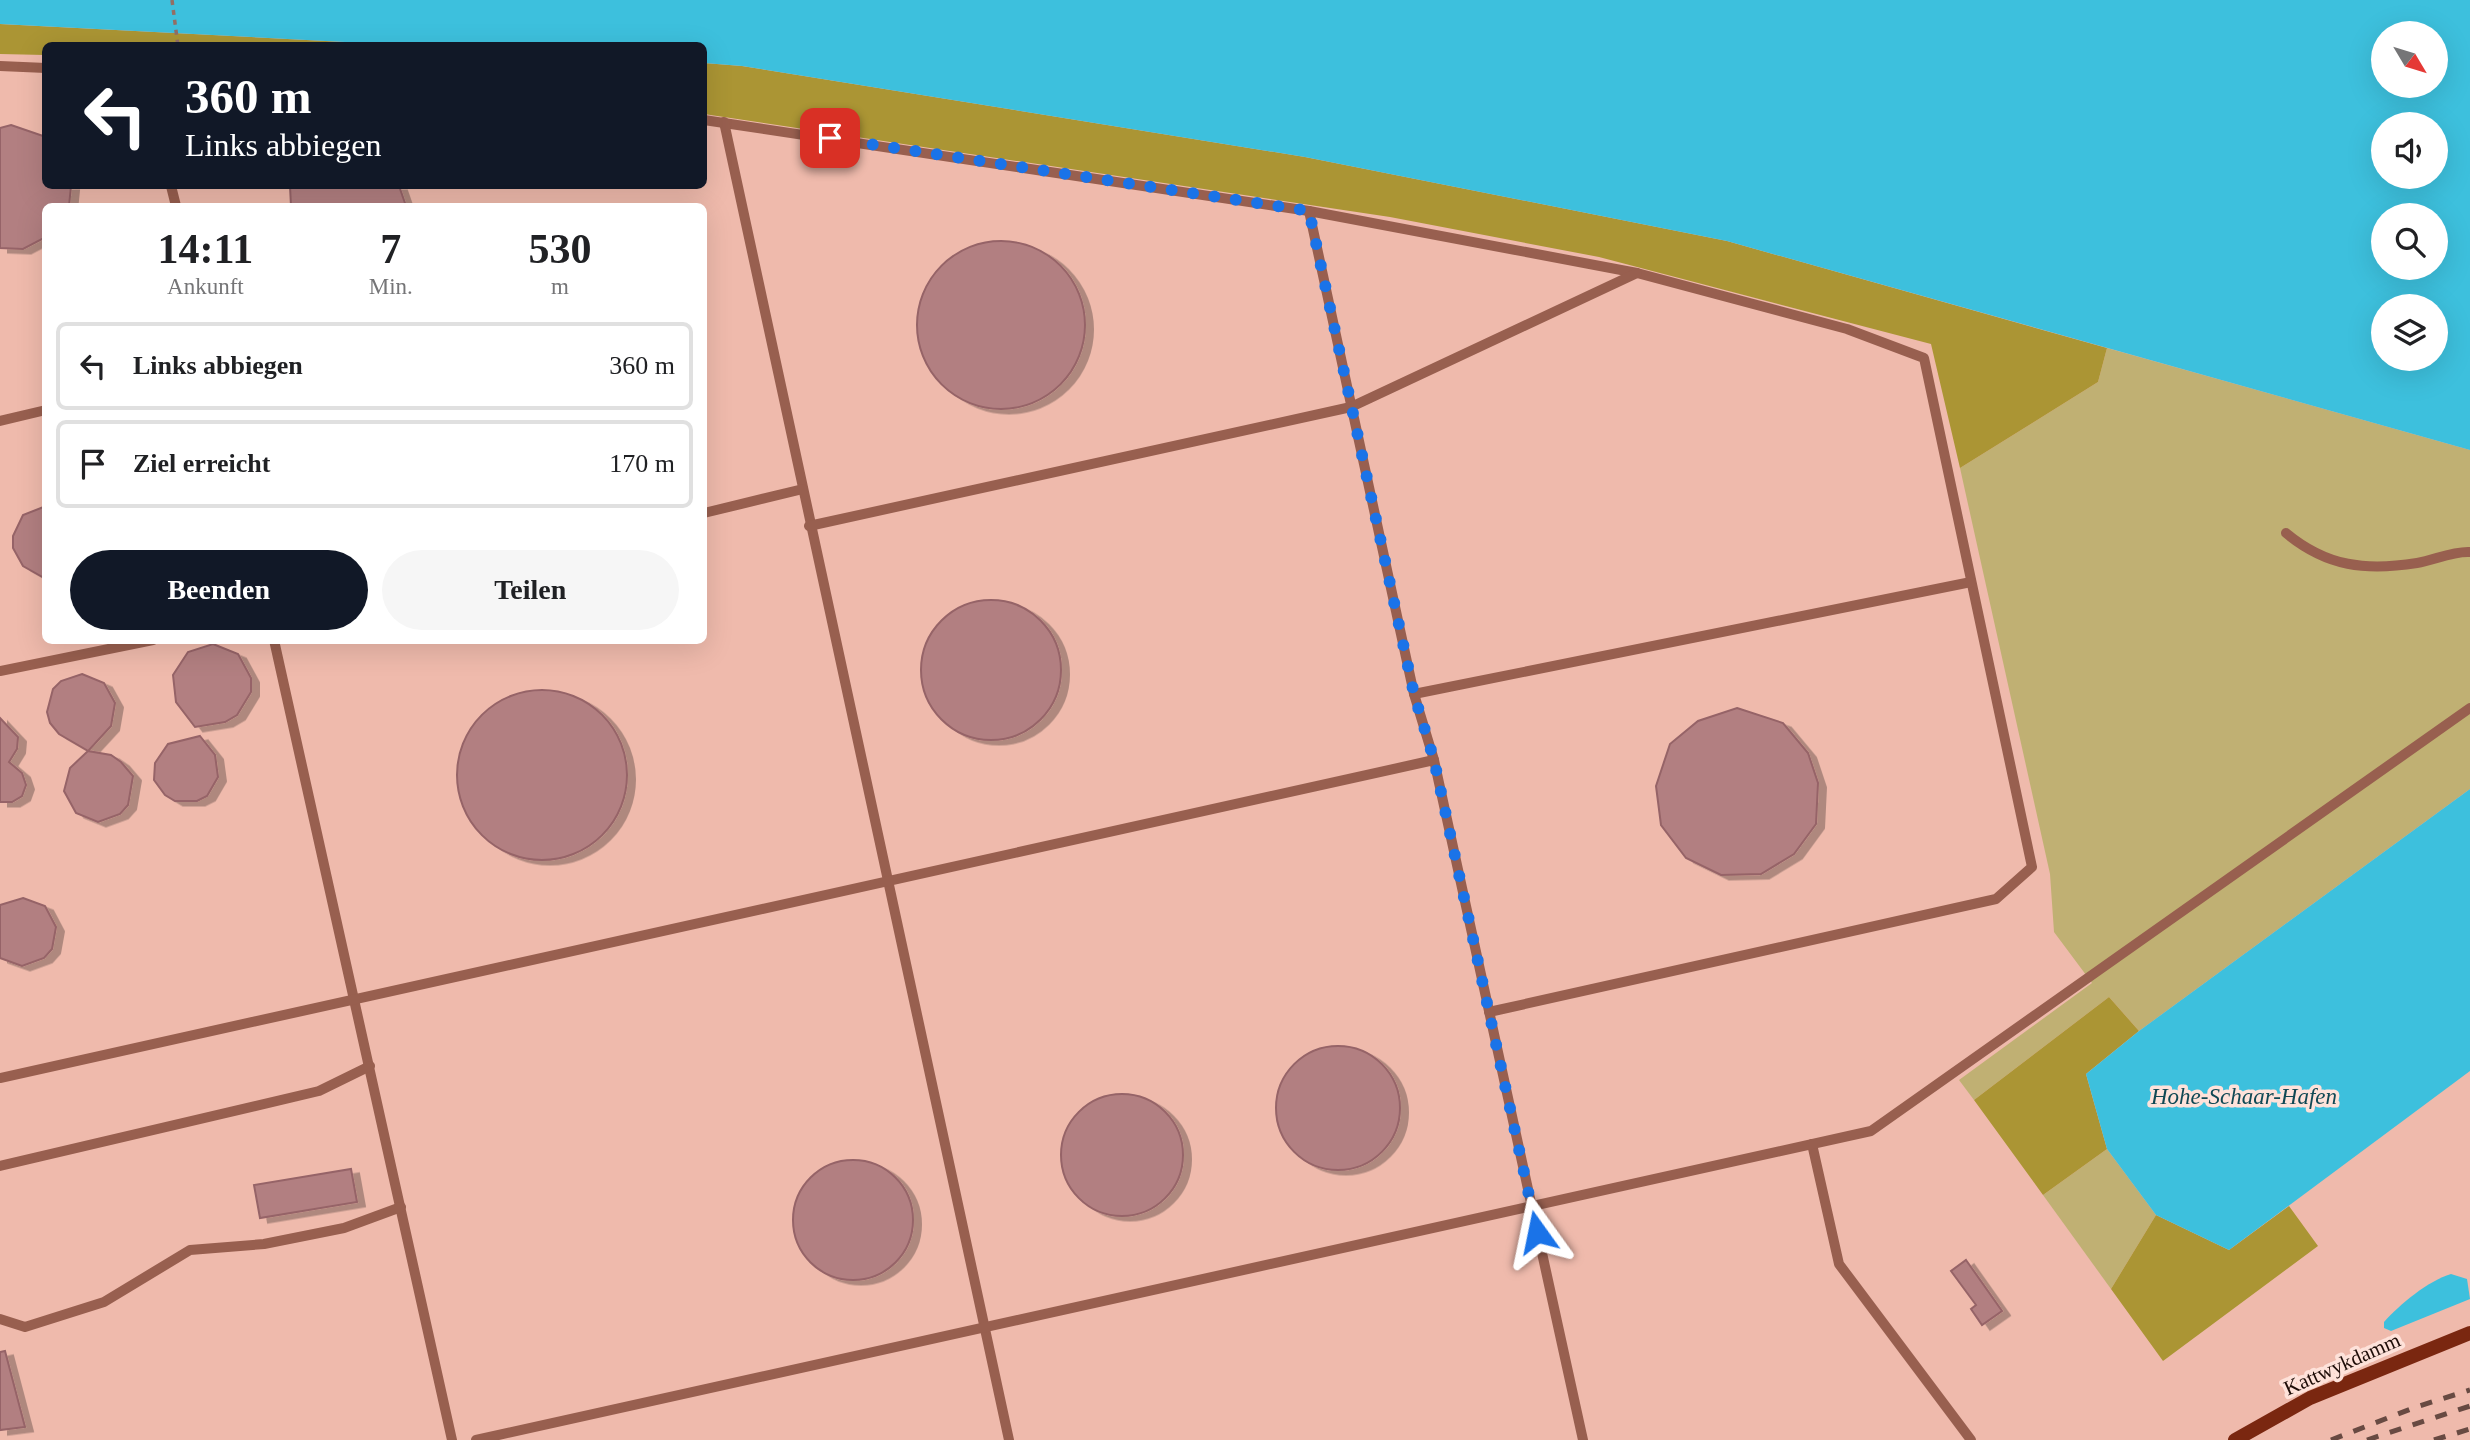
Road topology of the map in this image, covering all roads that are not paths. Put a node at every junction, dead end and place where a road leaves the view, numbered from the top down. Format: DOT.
graph roads {
  1 [pos="0,66"];
  2 [pos="42,68"];
  3 [pos="707,120"];
  4 [pos="723,122"];
  5 [pos="1309,211"];
  6 [pos="1637,273"];
  7 [pos="1351,407"];
  8 [pos="42,411"];
  9 [pos="0,421"];
  10 [pos="803,489"];
  11 [pos="707,512"];
  12 [pos="809,526"];
  13 [pos="2286,533"];
  14 [pos="2470,552"];
  15 [pos="1971,582"];
  16 [pos="133,644"];
  17 [pos="275,644"];
  18 [pos="0,671"];
  19 [pos="1414,694"];
  20 [pos="2470,708"];
  21 [pos="1434,760"];
  22 [pos="887,881"];
  23 [pos="355,999"];
  24 [pos="1489,1012"];
  25 [pos="370,1066"];
  26 [pos="0,1078"];
  27 [pos="1812,1143"];
  28 [pos="0,1166"];
  29 [pos="1531,1206"];
  30 [pos="401,1207"];
  31 [pos="0,1319"];
  32 [pos="985,1327"];
  33 [pos="2470,1333"];
  34 [pos="452,1440"];
  35 [pos="476,1440"];
  36 [pos="1009,1440"];
  37 [pos="1583,1440"];
  38 [pos="1971,1440"];
  39 [pos="2235,1440"];
  1 -- 2 [label="lane"];
  3 -- 4 [label="lane"];
  4 -- 5 [label="lane"];
  4 -- 10 [label="lane"];
  5 -- 6 [label="lane"];
  5 -- 7 [label="lane"];
  6 -- 7 [label="lane"];
  6 -- 15 [label="lane"];
  7 -- 12 [label="lane"];
  7 -- 19 [label="lane"];
  8 -- 9 [label="lane"];
  10 -- 11 [label="lane"];
  10 -- 12 [label="lane"];
  12 -- 22 [label="lane"];
  13 -- 14 [label="lane"];
  15 -- 19 [label="lane"];
  15 -- 24 [label="lane"];
  16 -- 18 [label="lane"];
  17 -- 23 [label="lane"];
  19 -- 21 [label="lane"];
  20 -- 27 [label="lane"];
  21 -- 22 [label="lane"];
  21 -- 24 [label="lane"];
  22 -- 23 [label="lane"];
  22 -- 32 [label="lane"];
  23 -- 25 [label="lane"];
  23 -- 26 [label="lane"];
  24 -- 29 [label="lane"];
  25 -- 28 [label="lane"];
  25 -- 30 [label="lane"];
  27 -- 29 [label="lane"];
  27 -- 38 [label="lane"];
  29 -- 32 [label="lane"];
  29 -- 37 [label="lane"];
  30 -- 31 [label="lane"];
  30 -- 34 [label="lane"];
  32 -- 35 [label="lane"];
  32 -- 36 [label="lane"];
  33 -- 39 [label="main road, Kattwykdamm"];
}
